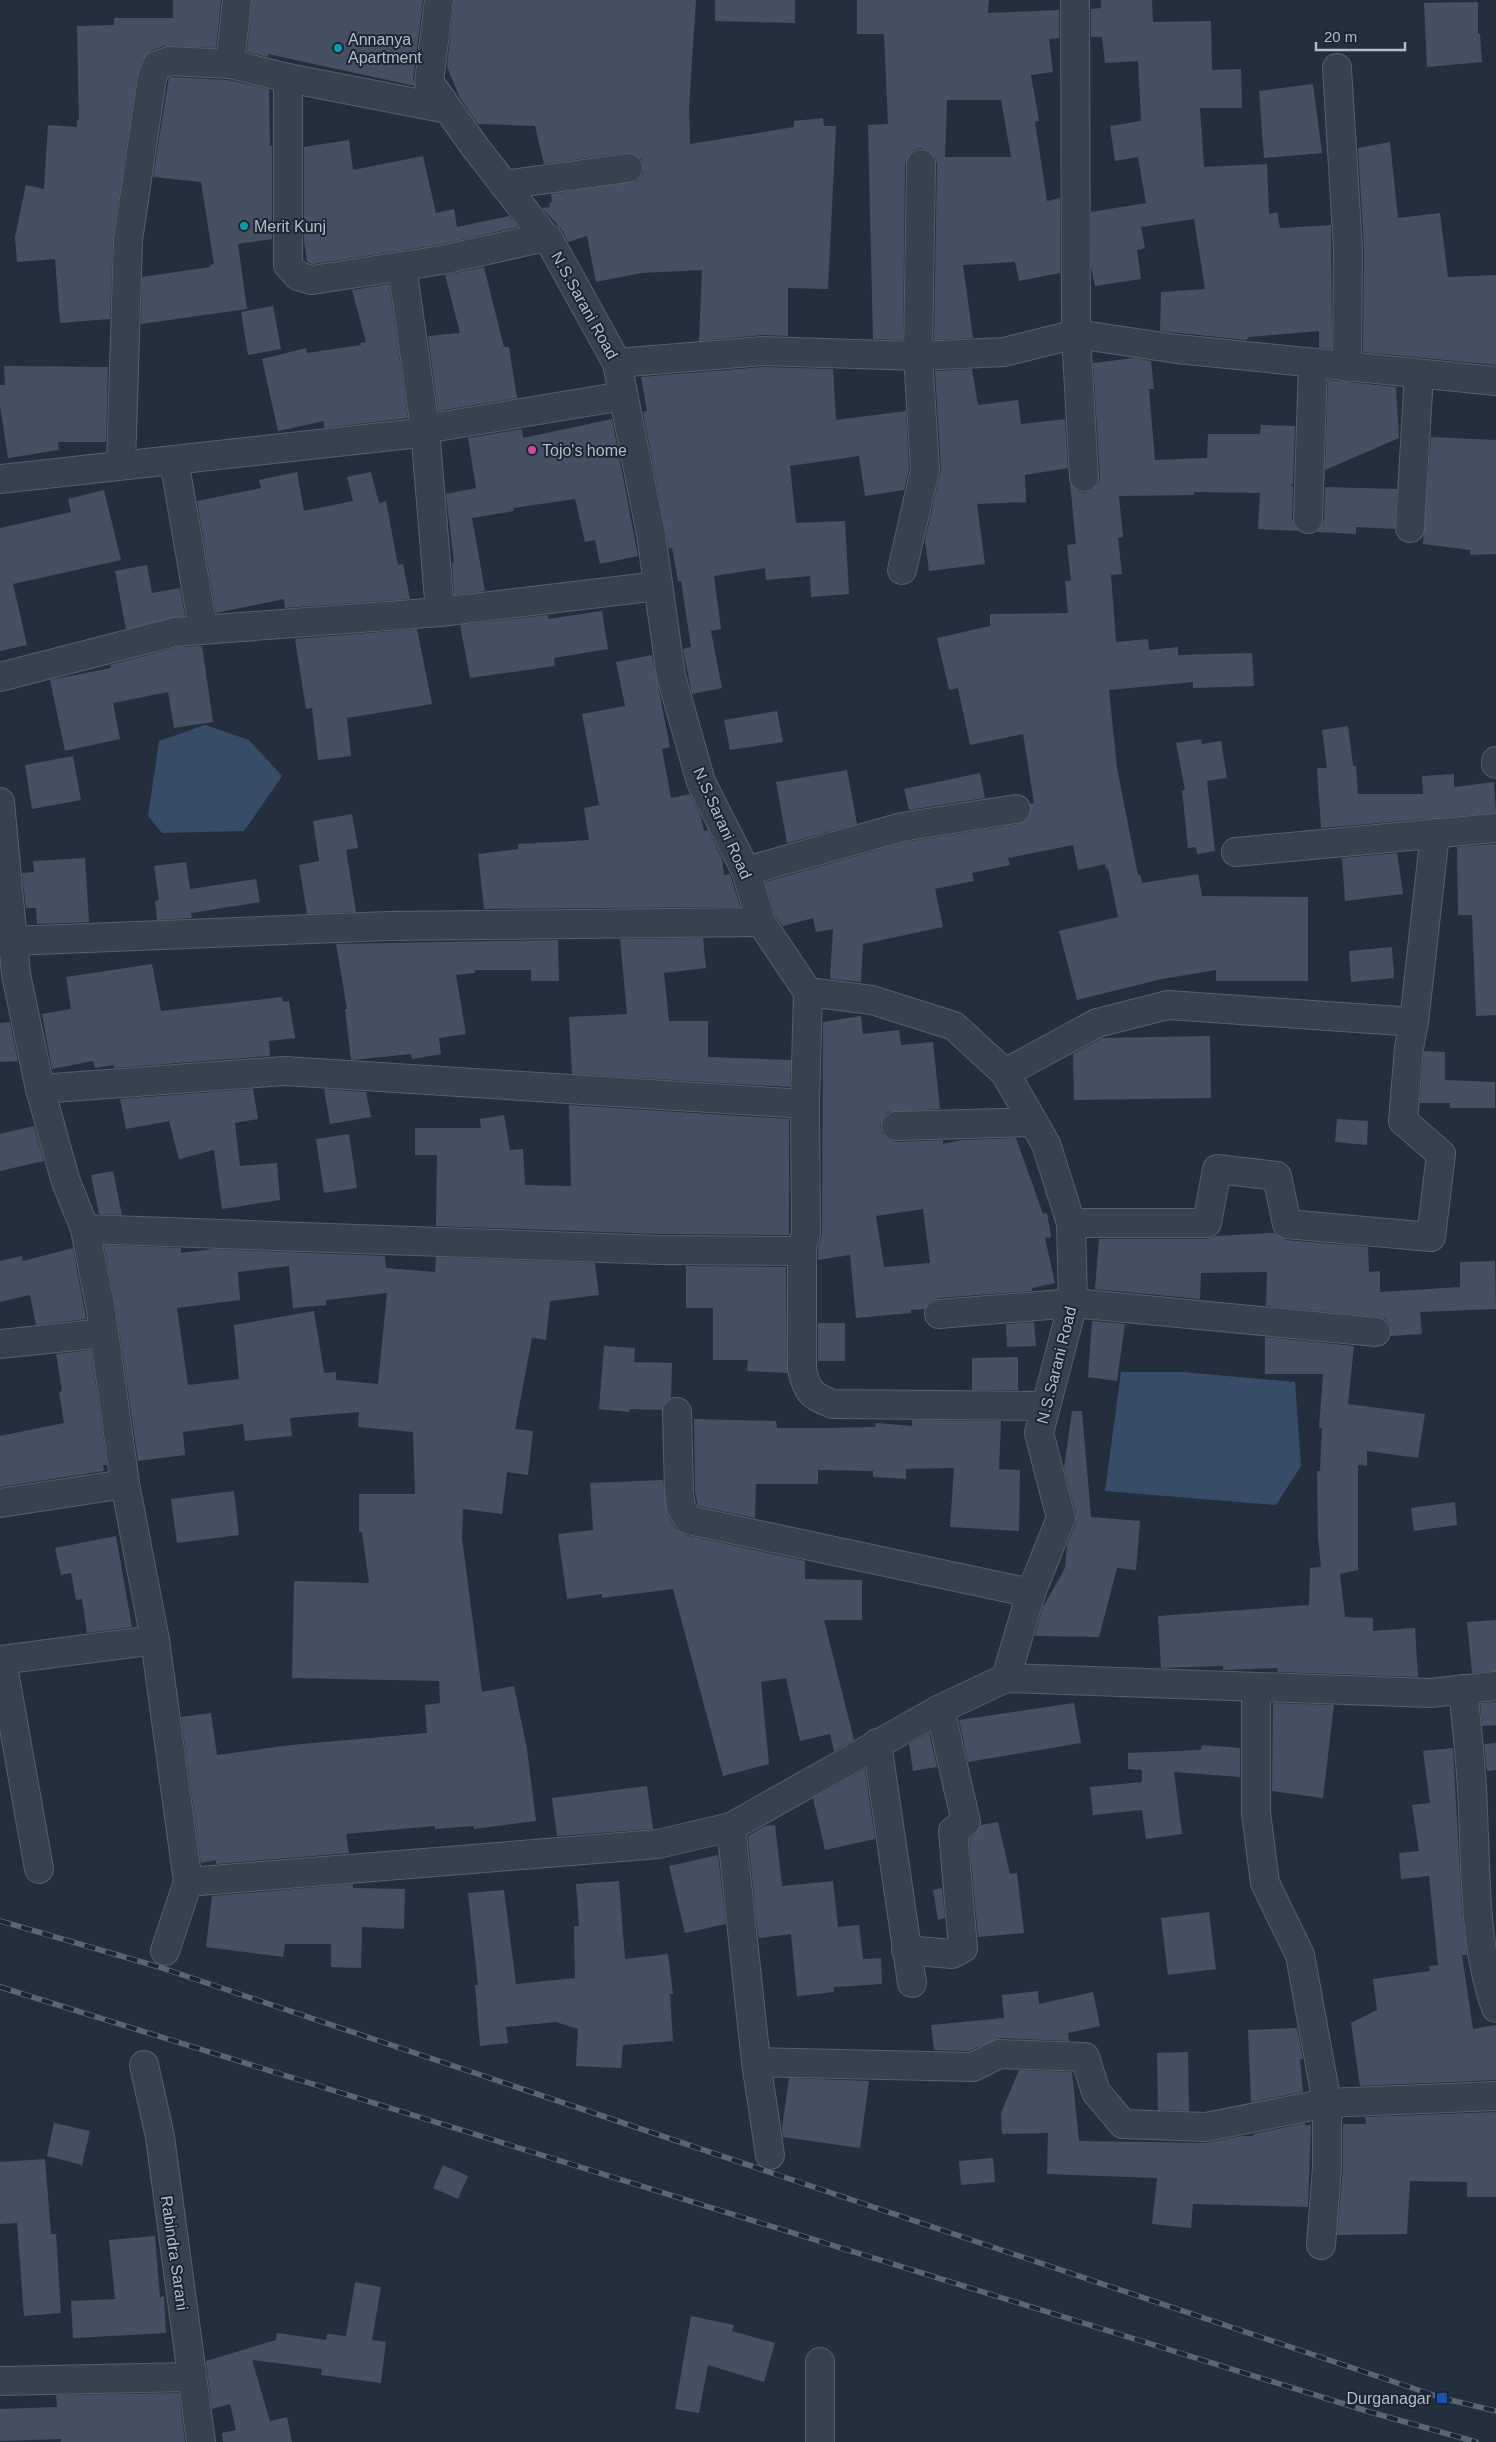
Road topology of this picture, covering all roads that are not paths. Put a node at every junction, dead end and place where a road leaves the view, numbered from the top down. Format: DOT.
graph roads {
  1 [pos="236,0"];
  2 [pos="440,0"];
  3 [pos="1075,0"];
  4 [pos="230,64"];
  5 [pos="1337,68"];
  6 [pos="288,78"];
  7 [pos="447,109"];
  8 [pos="921,164"];
  9 [pos="628,168"];
  10 [pos="504,185"];
  11 [pos="545,238"];
  12 [pos="402,266"];
  13 [pos="1076,334"];
  14 [pos="918,356"];
  15 [pos="617,363"];
  16 [pos="1313,364"];
  17 [pos="1347,367"];
  18 [pos="1420,374"];
  19 [pos="1496,380"];
  20 [pos="623,396"];
  21 [pos="425,429"];
  22 [pos="174,460"];
  23 [pos="121,465"];
  24 [pos="1084,477"];
  25 [pos="0,479"];
  26 [pos="1308,519"];
  27 [pos="1410,528"];
  28 [pos="902,570"];
  29 [pos="658,586"];
  30 [pos="440,612"];
  31 [pos="204,628"];
  32 [pos="0,677"];
  33 [pos="0,802"];
  34 [pos="1016,809"];
  35 [pos="1496,828"];
  36 [pos="1435,833"];
  37 [pos="1236,852"];
  38 [pos="746,871"];
  39 [pos="761,922"];
  40 [pos="12,940"];
  41 [pos="808,992"];
  42 [pos="1414,1022"];
  43 [pos="1005,1073"];
  44 [pos="40,1089"];
  45 [pos="805,1104"];
  46 [pos="1033,1122"];
  47 [pos="896,1126"];
  48 [pos="1072,1223"];
  49 [pos="85,1229"];
  50 [pos="802,1247"];
  51 [pos="1073,1303"];
  52 [pos="939,1314"];
  53 [pos="1376,1332"];
  54 [pos="104,1333"];
  55 [pos="0,1344"];
  56 [pos="1046,1406"];
  57 [pos="677,1412"];
  58 [pos="125,1484"];
  59 [pos="0,1503"];
  60 [pos="1031,1592"];
  61 [pos="155,1640"];
  62 [pos="1,1660"];
  63 [pos="1006,1678"];
  64 [pos="1496,1686"];
  65 [pos="1256,1688"];
  66 [pos="1463,1689"];
  67 [pos="940,1709"];
  68 [pos="877,1744"];
  69 [pos="731,1827"];
  70 [pos="39,1869"];
  71 [pos="188,1882"];
  72 [pos="906,1950"];
  73 [pos="166,1951"];
  74 [pos="912,1983"];
  75 [pos="1496,2008"];
  76 [pos="756,2062"];
  77 [pos="144,2065"];
  78 [pos="1496,2096"];
  79 [pos="1327,2103"];
  80 [pos="770,2155"];
  81 [pos="1322,2245"];
  82 [pos="820,2362"];
  83 [pos="191,2377"];
  84 [pos="0,2381"];
  85 [pos="201,2442"];
  86 [pos="820,2442"];
  1 -- 4 [label="street"];
  2 -- 7 [label="street, N.S.Sarani Road"];
  3 -- 13 [label="street"];
  4 -- 6 [label="street"];
  4 -- 23 [label="street"];
  5 -- 17 [label="street"];
  6 -- 7 [label="street"];
  6 -- 12 [label="street"];
  7 -- 10 [label="street, N.S.Sarani Road"];
  8 -- 14 [label="street"];
  9 -- 10 [label="street"];
  10 -- 11 [label="street, N.S.Sarani Road"];
  11 -- 12 [label="street"];
  11 -- 15 [label="street, N.S.Sarani Road"];
  12 -- 21 [label="street"];
  13 -- 14 [label="street"];
  13 -- 16 [label="street"];
  13 -- 24 [label="street"];
  14 -- 15 [label="street"];
  14 -- 28 [label="street"];
  15 -- 20 [label="street, N.S.Sarani Road"];
  16 -- 17 [label="street"];
  16 -- 26 [label="street"];
  17 -- 18 [label="street"];
  18 -- 19 [label="street"];
  18 -- 27 [label="street"];
  20 -- 21 [label="street"];
  20 -- 29 [label="street, N.S.Sarani Road"];
  21 -- 22 [label="street"];
  21 -- 30 [label="street"];
  22 -- 23 [label="street"];
  22 -- 31 [label="street"];
  23 -- 25 [label="street"];
  29 -- 30 [label="street"];
  29 -- 38 [label="street, N.S.Sarani Road"];
  30 -- 31 [label="street"];
  31 -- 32 [label="street"];
  33 -- 40 [label="street"];
  34 -- 38 [label="street"];
  35 -- 36 [label="street"];
  36 -- 37 [label="street"];
  36 -- 42 [label="street"];
  38 -- 39 [label="street, N.S.Sarani Road"];
  39 -- 40 [label="street"];
  39 -- 41 [label="street, N.S.Sarani Road"];
  40 -- 44 [label="street"];
  41 -- 43 [label="street, N.S.Sarani Road"];
  41 -- 45 [label="street"];
  42 -- 43 [label="street"];
  42 -- 48 [label="street"];
  43 -- 46 [label="street, N.S.Sarani Road"];
  44 -- 45 [label="street"];
  44 -- 49 [label="street"];
  45 -- 50 [label="street"];
  46 -- 47 [label="street"];
  46 -- 48 [label="street, N.S.Sarani Road"];
  48 -- 51 [label="street, N.S.Sarani Road"];
  49 -- 50 [label="street"];
  49 -- 54 [label="street"];
  50 -- 56 [label="street"];
  51 -- 52 [label="street"];
  51 -- 53 [label="street"];
  51 -- 56 [label="street, N.S.Sarani Road"];
  54 -- 55 [label="street"];
  54 -- 58 [label="street"];
  56 -- 60 [label="street, N.S.Sarani Road"];
  57 -- 60 [label="street"];
  58 -- 59 [label="street"];
  58 -- 61 [label="street"];
  60 -- 63 [label="street, N.S.Sarani Road"];
  61 -- 62 [label="street"];
  61 -- 71 [label="street"];
  62 -- 70 [label="street"];
  63 -- 65 [label="street"];
  63 -- 67 [label="street"];
  64 -- 66 [label="street"];
  65 -- 66 [label="street"];
  65 -- 79 [label="street"];
  66 -- 75 [label="street"];
  67 -- 68 [label="street"];
  67 -- 72 [label="street"];
  68 -- 69 [label="street"];
  68 -- 72 [label="street"];
  69 -- 71 [label="street"];
  69 -- 76 [label="street"];
  71 -- 73 [label="street"];
  72 -- 74 [label="street"];
  76 -- 79 [label="street"];
  76 -- 80 [label="street"];
  77 -- 83 [label="street, Rabindra Sarani"];
  78 -- 79 [label="street"];
  79 -- 81 [label="street"];
  82 -- 86 [label="street"];
  83 -- 84 [label="street"];
  83 -- 85 [label="street, Rabindra Sarani"];
}
